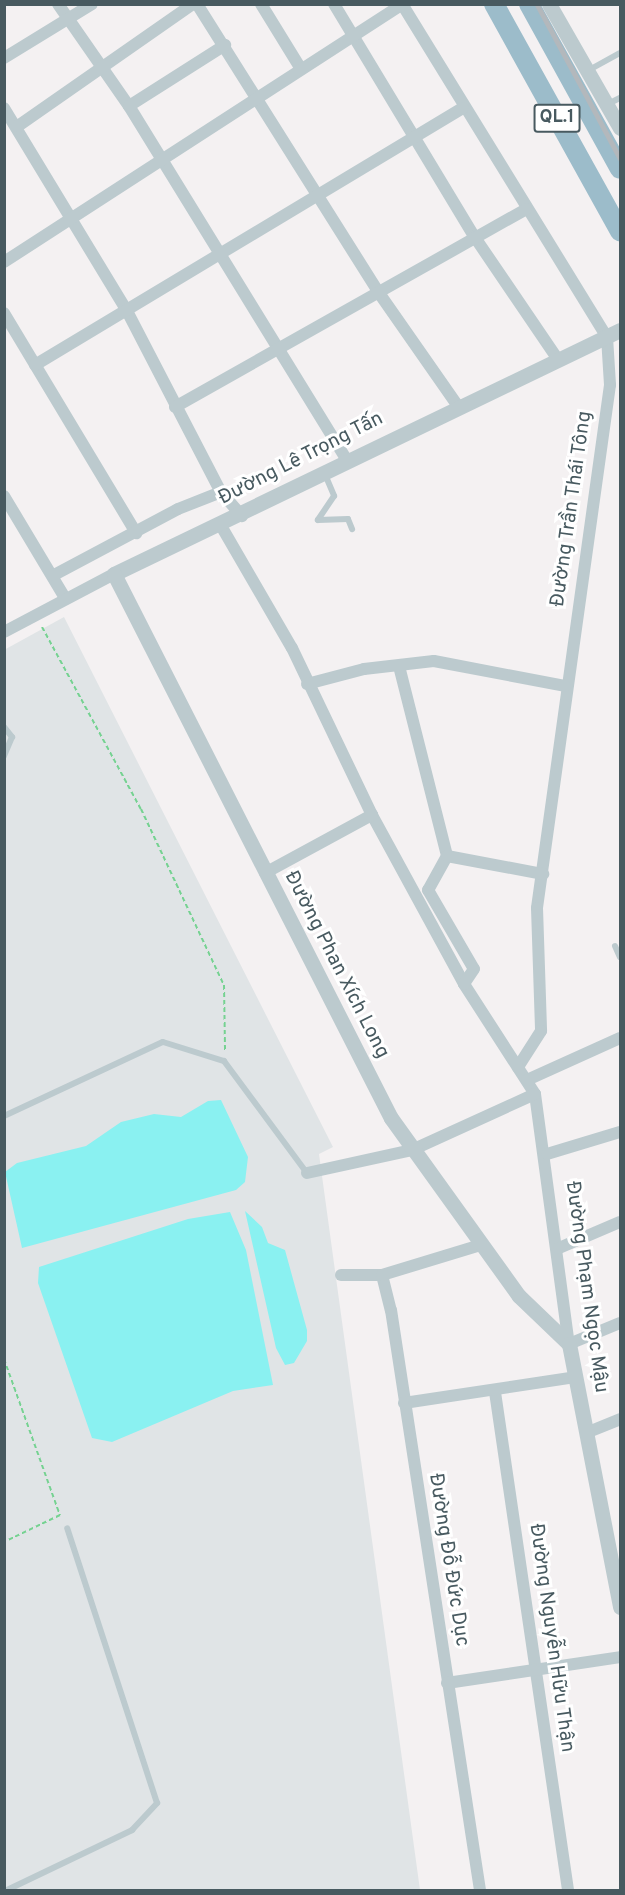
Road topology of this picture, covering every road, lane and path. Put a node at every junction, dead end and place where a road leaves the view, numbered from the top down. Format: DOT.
graph roads {
  1 [pos="58,4"];
  2 [pos="92,4"];
  3 [pos="195,4"];
  4 [pos="261,4"];
  5 [pos="334,4"];
  6 [pos="494,4"];
  7 [pos="529,4"];
  8 [pos="549,4"];
  9 [pos="402,5"];
  10 [pos="67,20"];
  11 [pos="352,33"];
  12 [pos="225,45"];
  13 [pos="621,54"];
  14 [pos="4,58"];
  15 [pos="100,67"];
  16 [pos="301,69"];
  17 [pos="586,71"];
  18 [pos="258,95"];
  19 [pos="621,98"];
  20 [pos="129,105"];
  21 [pos="605,105"];
  22 [pos="4,108"];
  23 [pos="463,108"];
  24 [pos="18,126"];
  25 [pos="621,128"];
  26 [pos="415,138"];
  27 [pos="162,164"];
  28 [pos="621,169"];
  29 [pos="318,194"];
  30 [pos="526,209"];
  31 [pos="72,218"];
  32 [pos="621,231"];
  33 [pos="474,236"];
  34 [pos="218,254"];
  35 [pos="4,262"];
  36 [pos="379,292"];
  37 [pos="127,312"];
  38 [pos="4,313"];
  39 [pos="614,333"];
  40 [pos="281,347"];
  41 [pos="557,358"];
  42 [pos="35,365"];
  43 [pos="457,405"];
  44 [pos="175,407"];
  45 [pos="346,459"];
  46 [pos="323,472"];
  47 [pos="221,492"];
  48 [pos="4,496"];
  49 [pos="242,516"];
  50 [pos="220,524"];
  51 [pos="352,529"];
  52 [pos="136,533"];
  53 [pos="114,574"];
  54 [pos="54,575"];
  55 [pos="65,598"];
  56 [pos="36,615"];
  57 [pos="4,632"];
  58 [pos="399,666"];
  59 [pos="307,684"];
  60 [pos="565,686"];
  61 [pos="4,728"];
  62 [pos="4,756"];
  63 [pos="372,815"];
  64 [pos="447,856"];
  65 [pos="265,873"];
  66 [pos="543,874"];
  67 [pos="615,946"];
  68 [pos="621,957"];
  69 [pos="464,984"];
  70 [pos="621,1038"];
  71 [pos="224,1061"];
  72 [pos="518,1067"];
  73 [pos="527,1080"];
  74 [pos="535,1094"];
  75 [pos="4,1116"];
  76 [pos="621,1132"];
  77 [pos="412,1150"];
  78 [pos="547,1154"];
  79 [pos="307,1173"];
  80 [pos="621,1222"];
  81 [pos="482,1245"];
  82 [pos="559,1248"];
  83 [pos="341,1275"];
  84 [pos="382,1275"];
  85 [pos="621,1323"];
  86 [pos="569,1344"];
  87 [pos="4,1359"];
  88 [pos="575,1377"];
  89 [pos="495,1392"];
  90 [pos="404,1403"];
  91 [pos="621,1419"];
  92 [pos="586,1433"];
  93 [pos="67,1528"];
  94 [pos="4,1542"];
  95 [pos="617,1556"];
  96 [pos="621,1607"];
  97 [pos="621,1657"];
  98 [pos="535,1668"];
  99 [pos="447,1683"];
  100 [pos="7,1890"];
  101 [pos="480,1890"];
  102 [pos="568,1890"];
  1 -- 10 [label="street"];
  2 -- 10 [label="street"];
  3 -- 12 [label="street"];
  3 -- 15 [label="street"];
  4 -- 16 [label="street"];
  5 -- 11 [label="street"];
  6 -- 32 [label="highway, QL.1"];
  7 -- 28 [label="highway, QL.1"];
  8 -- 17 [label="street"];
  9 -- 11 [label="street"];
  9 -- 23 [label="street"];
  10 -- 14 [label="street"];
  10 -- 15 [label="street"];
  11 -- 16 [label="street"];
  11 -- 26 [label="street"];
  12 -- 18 [label="street"];
  12 -- 20 [label="street"];
  13 -- 17 [label="lane"];
  15 -- 20 [label="street"];
  15 -- 24 [label="street"];
  16 -- 18 [label="street"];
  17 -- 21 [label="street"];
  18 -- 27 [label="street"];
  18 -- 29 [label="street"];
  19 -- 21 [label="lane"];
  20 -- 27 [label="street"];
  21 -- 25 [label="street"];
  22 -- 24 [label="street"];
  23 -- 26 [label="street"];
  23 -- 30 [label="street"];
  24 -- 31 [label="street"];
  26 -- 29 [label="street"];
  26 -- 33 [label="street"];
  27 -- 31 [label="street"];
  27 -- 34 [label="street"];
  29 -- 34 [label="street"];
  29 -- 36 [label="street"];
  30 -- 33 [label="street"];
  30 -- 39 [label="street"];
  31 -- 35 [label="street"];
  31 -- 37 [label="street"];
  33 -- 36 [label="street"];
  33 -- 41 [label="street"];
  34 -- 37 [label="street"];
  34 -- 40 [label="street"];
  36 -- 40 [label="street"];
  36 -- 43 [label="street"];
  37 -- 42 [label="street"];
  37 -- 44 [label="street"];
  38 -- 42 [label="street"];
  39 -- 41 [label="street, Đường Lê Trọng Tấn"];
  39 -- 60 [label="street, Đường Trần Thái Tông"];
  40 -- 44 [label="street"];
  40 -- 45 [label="street"];
  41 -- 43 [label="street, Đường Lê Trọng Tấn"];
  42 -- 52 [label="street"];
  43 -- 45 [label="street, Đường Lê Trọng Tấn"];
  44 -- 47 [label="street"];
  45 -- 46 [label="street, Đường Lê Trọng Tấn"];
  46 -- 49 [label="street, Đường Lê Trọng Tấn"];
  46 -- 51 [label="lane"];
  47 -- 49 [label="street"];
  47 -- 52 [label="street"];
  48 -- 54 [label="street"];
  49 -- 50 [label="street, Đường Lê Trọng Tấn"];
  50 -- 53 [label="street, Đường Lê Trọng Tấn"];
  50 -- 59 [label="street, Đường Phạm Ngọc Mậu"];
  52 -- 54 [label="street"];
  53 -- 55 [label="street, Đường Lê Trọng Tấn"];
  53 -- 65 [label="street, Đường Phan Xích Long"];
  54 -- 55 [label="street"];
  55 -- 56 [label="street, Đường Lê Trọng Tấn"];
  56 -- 57 [label="street, Đường Lê Trọng Tấn"];
  56 -- 71 [label="path"];
  58 -- 59 [label="street"];
  58 -- 60 [label="street"];
  58 -- 64 [label="street"];
  59 -- 63 [label="street, Đường Phạm Ngọc Mậu"];
  60 -- 66 [label="street, Đường Trần Thái Tông"];
  61 -- 62 [label="lane"];
  63 -- 65 [label="street"];
  63 -- 69 [label="street, Đường Phạm Ngọc Mậu"];
  64 -- 66 [label="street"];
  64 -- 69 [label="street"];
  65 -- 77 [label="street, Đường Phan Xích Long"];
  66 -- 72 [label="street, Đường Trần Thái Tông"];
  67 -- 68 [label="lane"];
  69 -- 72 [label="street, Đường Phạm Ngọc Mậu"];
  70 -- 73 [label="street"];
  71 -- 75 [label="lane"];
  71 -- 79 [label="lane"];
  72 -- 73 [label="street, Đường Phạm Ngọc Mậu"];
  73 -- 74 [label="street, Đường Phạm Ngọc Mậu"];
  74 -- 77 [label="street"];
  74 -- 78 [label="street, Đường Phạm Ngọc Mậu"];
  76 -- 78 [label="street"];
  77 -- 79 [label="street"];
  77 -- 81 [label="street, Đường Phan Xích Long"];
  78 -- 82 [label="street, Đường Phạm Ngọc Mậu"];
  80 -- 82 [label="street"];
  81 -- 84 [label="street"];
  81 -- 86 [label="street, Đường Phan Xích Long"];
  82 -- 86 [label="street, Đường Phạm Ngọc Mậu"];
  83 -- 84 [label="street"];
  84 -- 90 [label="street, Đường Đỗ Đức Dục"];
  85 -- 86 [label="street"];
  86 -- 88 [label="street, Đường Phạm Ngọc Mậu"];
  87 -- 94 [label="path"];
  88 -- 89 [label="street"];
  88 -- 92 [label="street, Đường Phạm Ngọc Mậu"];
  89 -- 90 [label="street"];
  89 -- 98 [label="street, Đường Nguyễn Hữu Thận"];
  90 -- 99 [label="street, Đường Đỗ Đức Dục"];
  91 -- 92 [label="street"];
  92 -- 95 [label="street, Đường Phạm Ngọc Mậu"];
  93 -- 100 [label="lane"];
  95 -- 96 [label="street, Đường Phạm Ngọc Mậu"];
  97 -- 98 [label="street"];
  98 -- 99 [label="street"];
  98 -- 102 [label="street, Đường Nguyễn Hữu Thận"];
  99 -- 101 [label="street, Đường Đỗ Đức Dục"];
}
